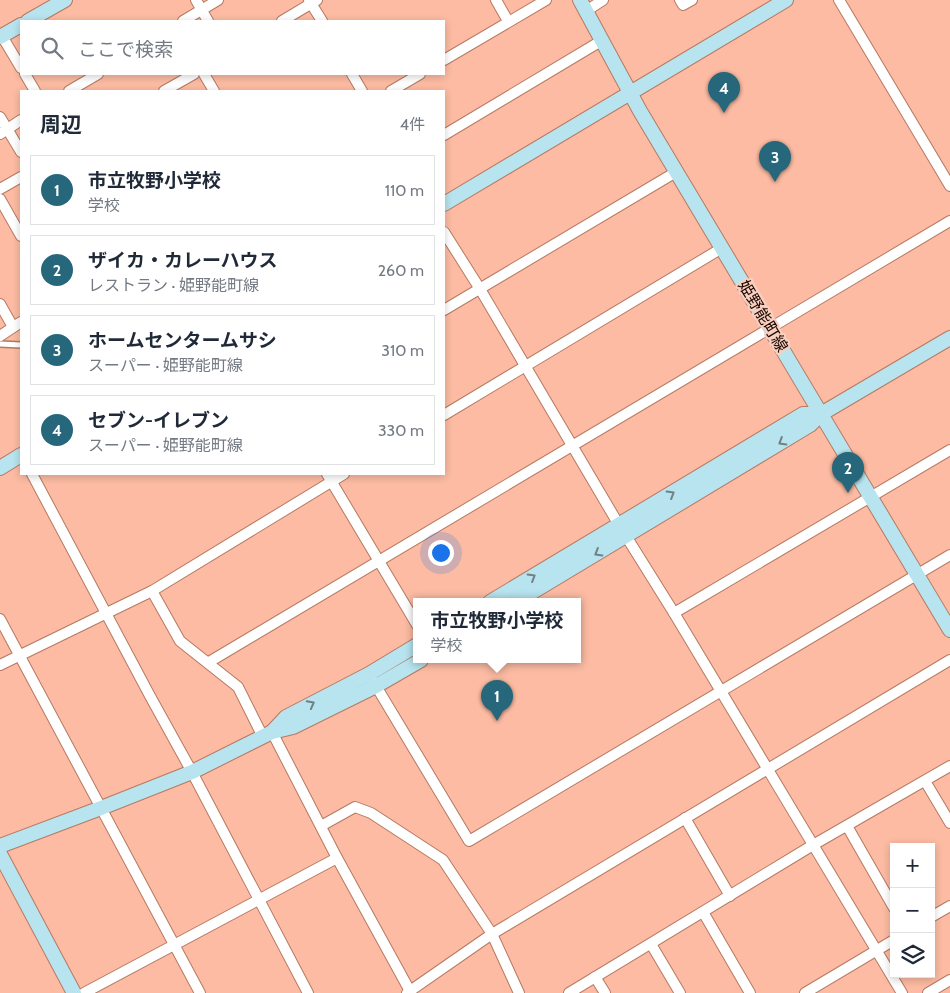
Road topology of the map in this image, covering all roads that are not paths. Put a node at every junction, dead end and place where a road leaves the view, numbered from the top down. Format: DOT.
graph roads {
  1 [pos="65,0"];
  2 [pos="196,0"];
  3 [pos="218,0"];
  4 [pos="496,0"];
  5 [pos="546,0"];
  6 [pos="603,0"];
  7 [pos="680,0"];
  8 [pos="692,0"];
  9 [pos="786,0"];
  10 [pos="839,0"];
  11 [pos="313,1"];
  12 [pos="582,5"];
  13 [pos="202,10"];
  14 [pos="30,20"];
  15 [pos="185,20"];
  16 [pos="207,20"];
  17 [pos="284,20"];
  18 [pos="322,20"];
  19 [pos="508,21"];
  20 [pos="20,26"];
  21 [pos="1,37"];
  22 [pos="602,41"];
  23 [pos="445,59"];
  24 [pos="20,66"];
  25 [pos="25,75"];
  26 [pos="96,75"];
  27 [pos="192,75"];
  28 [pos="205,75"];
  29 [pos="353,75"];
  30 [pos="418,75"];
  31 [pos="34,90"];
  32 [pos="71,90"];
  33 [pos="166,90"];
  34 [pos="213,90"];
  35 [pos="361,90"];
  36 [pos="393,90"];
  37 [pos="630,93"];
  38 [pos="0,117"];
  39 [pos="20,121"];
  40 [pos="4,131"];
  41 [pos="445,134"];
  42 [pos="20,151"];
  43 [pos="676,172"];
  44 [pos="20,178"];
  45 [pos="950,186"];
  46 [pos="0,189"];
  47 [pos="0,199"];
  48 [pos="445,203"];
  49 [pos="950,221"];
  50 [pos="20,234"];
  51 [pos="445,234"];
  52 [pos="722,248"];
  53 [pos="480,289"];
  54 [pos="0,304"];
  55 [pos="445,309"];
  56 [pos="17,324"];
  57 [pos="769,327"];
  58 [pos="0,336"];
  59 [pos="950,338"];
  60 [pos="0,344"];
  61 [pos="20,345"];
  62 [pos="526,366"];
  63 [pos="445,414"];
  64 [pos="821,414"];
  65 [pos="573,444"];
  66 [pos="950,450"];
  67 [pos="20,456"];
  68 [pos="0,468"];
  69 [pos="33,475"];
  70 [pos="330,477"];
  71 [pos="870,496"];
  72 [pos="623,530"];
  73 [pos="950,555"];
  74 [pos="380,561"];
  75 [pos="918,575"];
  76 [pos="152,591"];
  77 [pos="497,598"];
  78 [pos="522,598"];
  79 [pos="674,613"];
  80 [pos="107,614"];
  81 [pos="413,618"];
  82 [pos="0,619"];
  83 [pos="950,630"];
  84 [pos="413,648"];
  85 [pos="20,655"];
  86 [pos="950,660"];
  87 [pos="208,662"];
  88 [pos="414,663"];
  89 [pos="0,665"];
  90 [pos="373,680"];
  91 [pos="721,692"];
  92 [pos="267,734"];
  93 [pos="950,766"];
  94 [pos="766,769"];
  95 [pos="192,772"];
  96 [pos="925,781"];
  97 [pos="102,808"];
  98 [pos="685,818"];
  99 [pos="950,823"];
  100 [pos="321,826"];
  101 [pos="846,826"];
  102 [pos="813,845"];
  103 [pos="0,846"];
  104 [pos="0,854"];
  105 [pos="337,858"];
  106 [pos="730,896"];
  107 [pos="258,900"];
  108 [pos="890,901"];
  109 [pos="950,906"];
  110 [pos="702,912"];
  111 [pos="935,915"];
  112 [pos="492,934"];
  113 [pos="890,942"];
  114 [pos="175,944"];
  115 [pos="651,944"];
  116 [pos="876,950"];
  117 [pos="595,977"];
  118 [pos="950,980"];
  119 [pos="409,992"];
  120 [pos="74,993"];
  121 [pos="84,993"];
  122 [pos="200,993"];
  123 [pos="308,993"];
  124 [pos="519,993"];
  125 [pos="569,993"];
  126 [pos="605,993"];
  127 [pos="680,993"];
  128 [pos="750,993"];
  129 [pos="805,993"];
  130 [pos="902,993"];
  131 [pos="928,993"];
  1 -- 14 [label="street"];
  2 -- 13 [label="street"];
  3 -- 13 [label="street"];
  4 -- 19 [label="street"];
  5 -- 19 [label="street"];
  6 -- 12 [label="street"];
  7 -- 8 [label="street"];
  9 -- 37 [label="street"];
  10 -- 45 [label="street"];
  11 -- 17 [label="street"];
  11 -- 18 [label="street"];
  12 -- 22 [label="street, 姫野能町線"];
  13 -- 15 [label="street"];
  13 -- 16 [label="street"];
  19 -- 23 [label="street"];
  20 -- 21 [label="street"];
  21 -- 24 [label="street"];
  22 -- 37 [label="street, 姫野能町線"];
  22 -- 41 [label="street"];
  25 -- 31 [label="street"];
  26 -- 32 [label="street"];
  27 -- 33 [label="street"];
  28 -- 34 [label="street"];
  29 -- 35 [label="street"];
  30 -- 36 [label="street"];
  37 -- 43 [label="street, 姫野能町線"];
  37 -- 48 [label="street"];
  38 -- 40 [label="street"];
  39 -- 40 [label="street"];
  40 -- 42 [label="street"];
  43 -- 52 [label="street, 姫野能町線"];
  43 -- 53 [label="street"];
  44 -- 46 [label="street"];
  47 -- 50 [label="street"];
  49 -- 57 [label="street"];
  51 -- 53 [label="street"];
  52 -- 57 [label="street, 姫野能町線"];
  52 -- 62 [label="street"];
  53 -- 55 [label="street"];
  53 -- 62 [label="street"];
  54 -- 56 [label="street"];
  56 -- 58 [label="street"];
  57 -- 64 [label="street, 姫野能町線"];
  57 -- 65 [label="street"];
  59 -- 64 [label="street"];
  60 -- 61 [label="lane"];
  62 -- 63 [label="street"];
  62 -- 65 [label="street"];
  64 -- 71 [label="street, 姫野能町線"];
  64 -- 72 [label="street"];
  65 -- 72 [label="street"];
  65 -- 74 [label="street"];
  66 -- 71 [label="street"];
  67 -- 68 [label="street"];
  69 -- 80 [label="street"];
  70 -- 74 [label="street"];
  70 -- 76 [label="street"];
  71 -- 75 [label="street, 姫野能町線"];
  71 -- 79 [label="street"];
  77 -- 72 [label="street, one-way"];
  72 -- 78 [label="street, one-way"];
  72 -- 79 [label="street"];
  73 -- 75 [label="street"];
  74 -- 81 [label="street"];
  74 -- 87 [label="street"];
  75 -- 83 [label="street, 姫野能町線"];
  75 -- 91 [label="street"];
  76 -- 80 [label="street"];
  76 -- 87 [label="street"];
  79 -- 91 [label="street"];
  80 -- 85 [label="street"];
  80 -- 95 [label="street"];
  82 -- 85 [label="street"];
  84 -- 90 [label="street"];
  85 -- 89 [label="street"];
  85 -- 97 [label="street"];
  86 -- 94 [label="street"];
  87 -- 92 [label="street"];
  88 -- 90 [label="street"];
  90 -- 91 [label="street"];
  90 -- 92 [label="street"];
  91 -- 94 [label="street"];
  92 -- 95 [label="street"];
  92 -- 100 [label="street"];
  93 -- 96 [label="street"];
  94 -- 98 [label="street"];
  94 -- 102 [label="street"];
  95 -- 97 [label="street"];
  95 -- 107 [label="street"];
  96 -- 99 [label="street"];
  96 -- 101 [label="street"];
  97 -- 103 [label="street"];
  97 -- 114 [label="street"];
  98 -- 106 [label="street"];
  98 -- 112 [label="street"];
  100 -- 105 [label="street"];
  100 -- 112 [label="street"];
  101 -- 102 [label="street"];
  101 -- 108 [label="street"];
  102 -- 106 [label="street"];
  102 -- 116 [label="street"];
  104 -- 120 [label="street"];
  105 -- 107 [label="street"];
  105 -- 119 [label="street"];
  106 -- 110 [label="street"];
  107 -- 114 [label="street"];
  107 -- 123 [label="street"];
  109 -- 111 [label="street"];
  110 -- 115 [label="street"];
  110 -- 128 [label="street"];
  112 -- 119 [label="street"];
  112 -- 124 [label="street"];
  113 -- 116 [label="street"];
  114 -- 121 [label="street"];
  114 -- 122 [label="street"];
  115 -- 117 [label="street"];
  115 -- 127 [label="street"];
  116 -- 129 [label="street"];
  116 -- 130 [label="street"];
  117 -- 125 [label="street"];
  117 -- 126 [label="street"];
  118 -- 131 [label="street"];
}
